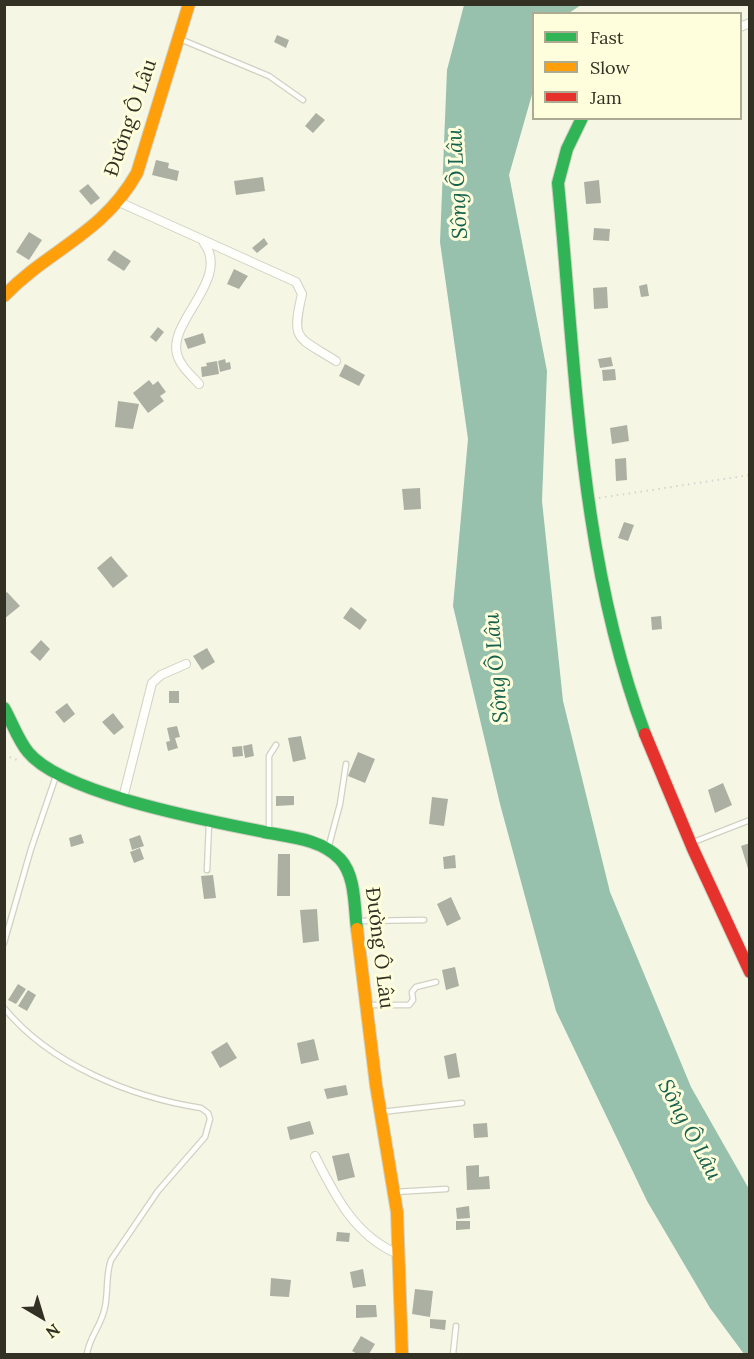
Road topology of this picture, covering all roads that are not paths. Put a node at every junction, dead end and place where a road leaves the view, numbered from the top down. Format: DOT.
graph roads {
  1 [pos="189,4"];
  2 [pos="178,39"];
  3 [pos="303,100"];
  4 [pos="581,120"];
  5 [pos="119,202"];
  6 [pos="204,242"];
  7 [pos="4,297"];
  8 [pos="336,361"];
  9 [pos="199,384"];
  10 [pos="186,664"];
  11 [pos="4,708"];
  12 [pos="276,745"];
  13 [pos="346,764"];
  14 [pos="57,773"];
  15 [pos="123,798"];
  16 [pos="209,820"];
  17 [pos="750,820"];
  18 [pos="269,831"];
  19 [pos="690,844"];
  20 [pos="328,849"];
  21 [pos="207,870"];
  22 [pos="357,921"];
  23 [pos="424,921"];
  24 [pos="4,943"];
  25 [pos="749,970"];
  26 [pos="436,982"];
  27 [pos="367,1005"];
  28 [pos="4,1008"];
  29 [pos="462,1103"];
  30 [pos="381,1112"];
  31 [pos="315,1156"];
  32 [pos="446,1188"];
  33 [pos="394,1192"];
  34 [pos="398,1254"];
  35 [pos="456,1326"];
  36 [pos="87,1354"];
  37 [pos="402,1354"];
  38 [pos="453,1354"];
  1 -- 2 [label="main road, Đường Ô Lâu"];
  2 -- 3 [label="lane"];
  2 -- 5 [label="main road, Đường Ô Lâu"];
  4 -- 19 [label="main road"];
  5 -- 6 [label="street"];
  5 -- 7 [label="main road, Đường Ô Lâu"];
  6 -- 8 [label="street"];
  6 -- 9 [label="street"];
  10 -- 15 [label="street"];
  11 -- 14 [label="main road, Đường Ô Lâu"];
  12 -- 18 [label="lane"];
  13 -- 20 [label="lane"];
  14 -- 15 [label="main road, Đường Ô Lâu"];
  14 -- 24 [label="lane"];
  15 -- 16 [label="main road, Đường Ô Lâu"];
  16 -- 18 [label="main road, Đường Ô Lâu"];
  16 -- 21 [label="lane"];
  17 -- 19 [label="lane"];
  18 -- 20 [label="main road, Đường Ô Lâu"];
  19 -- 25 [label="main road"];
  20 -- 22 [label="main road, Đường Ô Lâu"];
  22 -- 23 [label="lane"];
  22 -- 27 [label="main road, Đường Ô Lâu"];
  26 -- 27 [label="lane"];
  27 -- 30 [label="main road, Đường Ô Lâu"];
  28 -- 36 [label="lane"];
  29 -- 30 [label="lane"];
  30 -- 33 [label="main road, Đường Ô Lâu"];
  31 -- 34 [label="street"];
  32 -- 33 [label="lane"];
  33 -- 34 [label="main road, Đường Ô Lâu"];
  34 -- 37 [label="main road, Đường Ô Lâu"];
  35 -- 38 [label="lane"];
}
